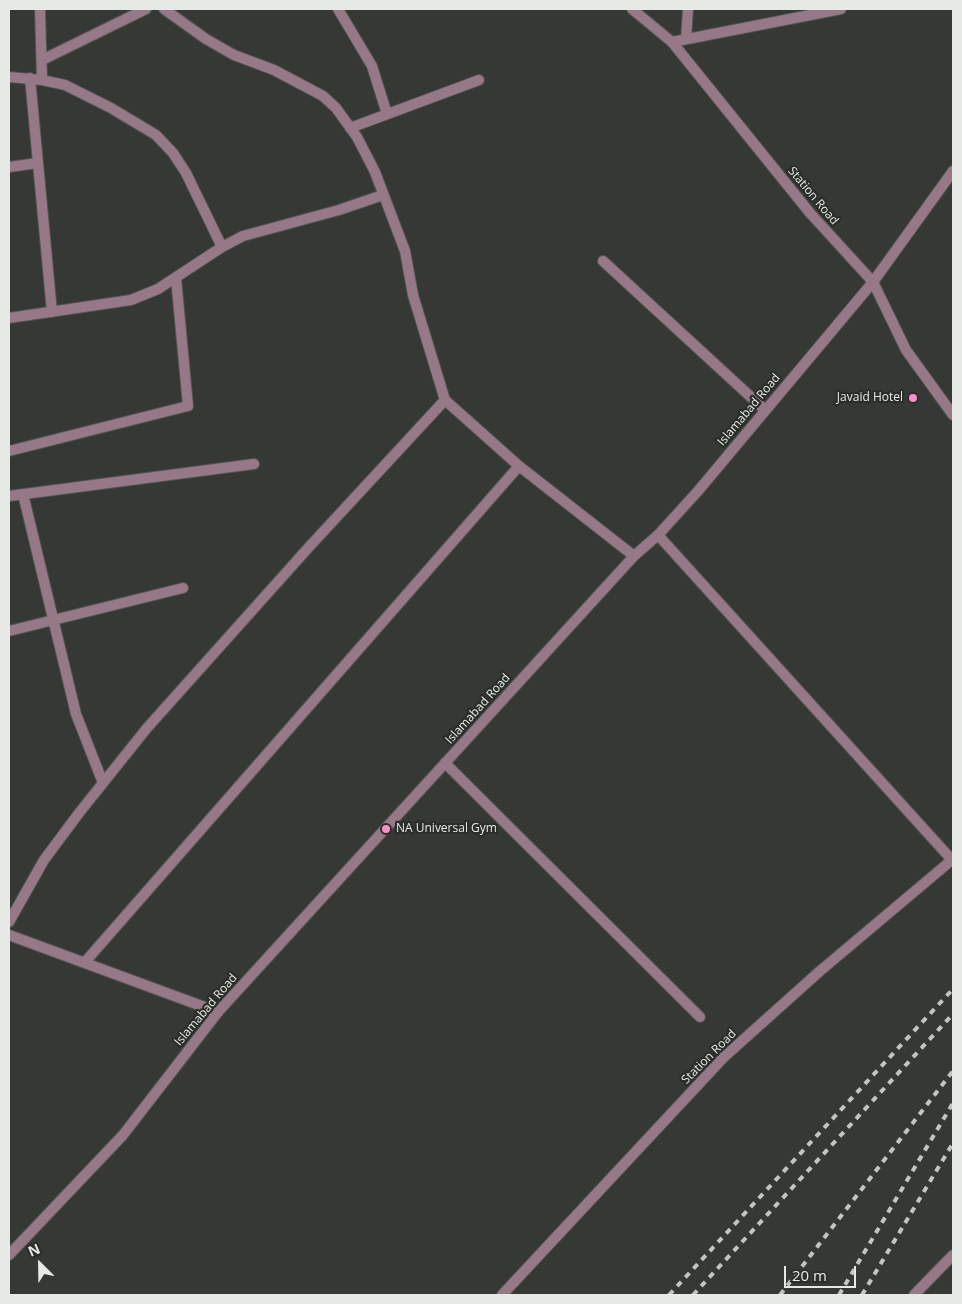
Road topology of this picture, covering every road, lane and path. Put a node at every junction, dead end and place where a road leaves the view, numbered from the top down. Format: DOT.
graph roads {
  1 [pos="40,9"];
  2 [pos="146,9"];
  3 [pos="164,9"];
  4 [pos="338,9"];
  5 [pos="632,9"];
  6 [pos="688,9"];
  7 [pos="840,9"];
  8 [pos="686,39"];
  9 [pos="672,42"];
  10 [pos="42,60"];
  11 [pos="9,77"];
  12 [pos="30,78"];
  13 [pos="42,80"];
  14 [pos="479,80"];
  15 [pos="387,114"];
  16 [pos="350,128"];
  17 [pos="38,162"];
  18 [pos="9,167"];
  19 [pos="953,171"];
  20 [pos="383,194"];
  21 [pos="222,247"];
  22 [pos="603,260"];
  23 [pos="176,278"];
  24 [pos="873,282"];
  25 [pos="52,312"];
  26 [pos="9,318"];
  27 [pos="445,400"];
  28 [pos="765,410"];
  29 [pos="953,415"];
  30 [pos="9,450"];
  31 [pos="254,464"];
  32 [pos="519,466"];
  33 [pos="23,494"];
  34 [pos="9,496"];
  35 [pos="658,535"];
  36 [pos="634,556"];
  37 [pos="183,588"];
  38 [pos="54,620"];
  39 [pos="9,631"];
  40 [pos="445,763"];
  41 [pos="103,783"];
  42 [pos="953,859"];
  43 [pos="9,922"];
  44 [pos="9,935"];
  45 [pos="85,962"];
  46 [pos="218,1012"];
  47 [pos="700,1017"];
  48 [pos="9,1255"];
  49 [pos="953,1256"];
  50 [pos="502,1295"];
  51 [pos="914,1295"];
  1 -- 10 [label="street"];
  2 -- 10 [label="street"];
  3 -- 16 [label="street"];
  4 -- 15 [label="street"];
  5 -- 9 [label="street, Station Road"];
  6 -- 8 [label="street"];
  7 -- 8 [label="street"];
  8 -- 9 [label="street"];
  9 -- 24 [label="street, Station Road"];
  10 -- 13 [label="street"];
  11 -- 12 [label="street"];
  12 -- 13 [label="street"];
  12 -- 17 [label="street"];
  13 -- 21 [label="street"];
  14 -- 15 [label="street"];
  15 -- 16 [label="street"];
  16 -- 20 [label="street"];
  17 -- 18 [label="street"];
  17 -- 25 [label="street"];
  19 -- 24 [label="street, Islamabad Road"];
  20 -- 21 [label="street"];
  20 -- 27 [label="street"];
  21 -- 23 [label="street"];
  22 -- 28 [label="street"];
  23 -- 25 [label="street"];
  23 -- 30 [label="street"];
  24 -- 28 [label="street, Islamabad Road"];
  24 -- 29 [label="street, Station Road"];
  25 -- 26 [label="street"];
  27 -- 32 [label="street"];
  27 -- 41 [label="street"];
  28 -- 35 [label="street, Islamabad Road"];
  31 -- 33 [label="street"];
  32 -- 36 [label="street"];
  32 -- 45 [label="street"];
  33 -- 34 [label="street"];
  33 -- 38 [label="street"];
  35 -- 36 [label="street, Islamabad Road"];
  35 -- 42 [label="street"];
  36 -- 40 [label="street, Islamabad Road"];
  37 -- 38 [label="street"];
  38 -- 39 [label="street"];
  38 -- 41 [label="street"];
  40 -- 46 [label="street, Islamabad Road"];
  40 -- 47 [label="street"];
  41 -- 43 [label="street"];
  42 -- 50 [label="street, Station Road"];
  44 -- 45 [label="street"];
  45 -- 46 [label="street"];
  46 -- 48 [label="street, Islamabad Road"];
  49 -- 51 [label="street"];
}
